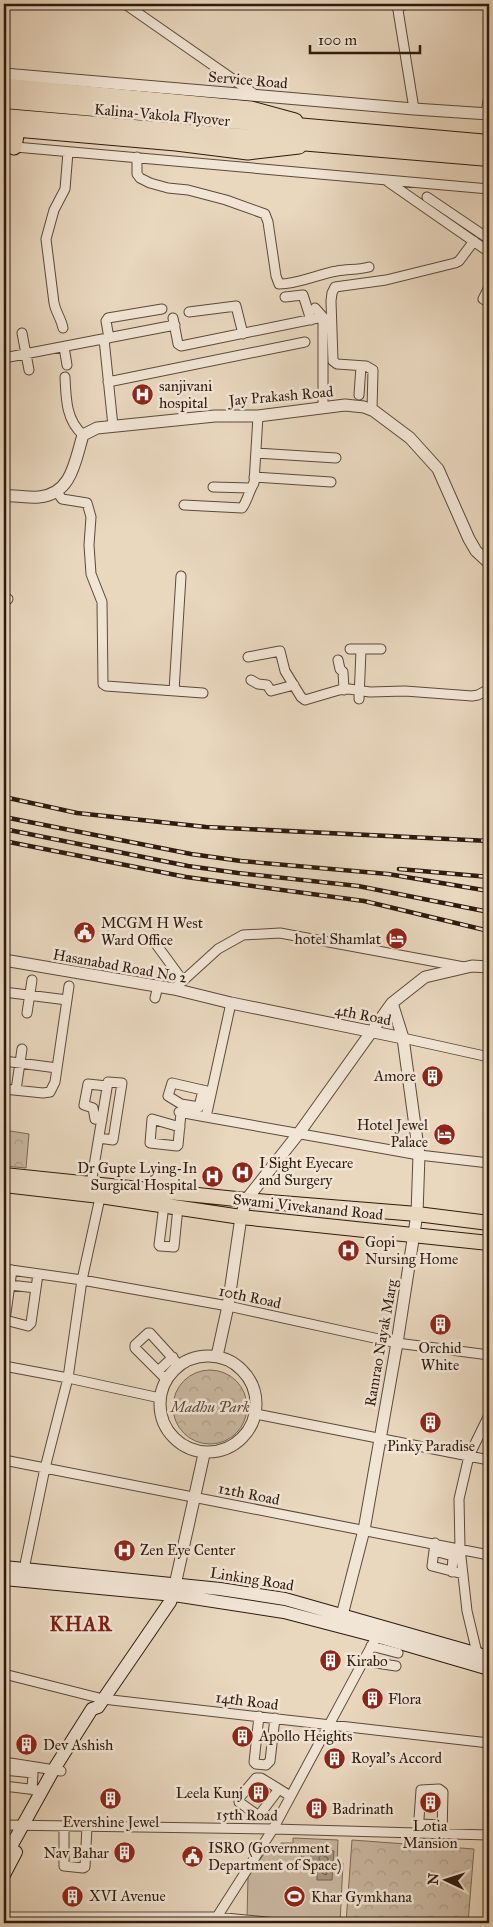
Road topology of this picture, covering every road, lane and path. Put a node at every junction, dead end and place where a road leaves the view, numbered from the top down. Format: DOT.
graph roads {
  1 [pos="125,4"];
  2 [pos="407,4"];
  3 [pos="397,6"];
  4 [pos="4,74"];
  5 [pos="4,86"];
  6 [pos="489,94"];
  7 [pos="257,96"];
  8 [pos="4,100"];
  9 [pos="414,109"];
  10 [pos="488,114"];
  11 [pos="4,117"];
  12 [pos="10,128"];
  13 [pos="280,133"];
  14 [pos="321,136"];
  15 [pos="489,143"];
  16 [pos="9,147"];
  17 [pos="68,152"];
  18 [pos="137,157"];
  19 [pos="489,158"];
  20 [pos="387,180"];
  21 [pos="489,189"];
  22 [pos="427,197"];
  23 [pos="489,239"];
  24 [pos="474,242"];
  25 [pos="489,252"];
  26 [pos="369,267"];
  27 [pos="489,287"];
  28 [pos="285,297"];
  29 [pos="489,303"];
  30 [pos="315,308"];
  31 [pos="162,309"];
  32 [pos="189,312"];
  33 [pos="323,317"];
  34 [pos="311,320"];
  35 [pos="63,328"];
  36 [pos="22,333"];
  37 [pos="243,334"];
  38 [pos="106,338"];
  39 [pos="306,342"];
  40 [pos="64,346"];
  41 [pos="26,354"];
  42 [pos="4,358"];
  43 [pos="67,365"];
  44 [pos="362,366"];
  45 [pos="29,370"];
  46 [pos="65,378"];
  47 [pos="108,382"];
  48 [pos="359,395"];
  49 [pos="323,408"];
  50 [pos="372,410"];
  51 [pos="258,416"];
  52 [pos="113,426"];
  53 [pos="83,435"];
  54 [pos="256,453"];
  55 [pos="336,458"];
  56 [pos="254,477"];
  57 [pos="331,482"];
  58 [pos="213,487"];
  59 [pos="250,488"];
  60 [pos="57,492"];
  61 [pos="4,496"];
  62 [pos="184,505"];
  63 [pos="489,563"];
  64 [pos="181,576"];
  65 [pos="350,649"];
  66 [pos="380,649"];
  67 [pos="361,650"];
  68 [pos="248,657"];
  69 [pos="338,660"];
  70 [pos="251,680"];
  71 [pos="294,685"];
  72 [pos="489,689"];
  73 [pos="344,690"];
  74 [pos="174,691"];
  75 [pos="203,693"];
  76 [pos="359,695"];
  77 [pos="153,940"];
  78 [pos="4,960"];
  79 [pos="466,967"];
  80 [pos="489,967"];
  81 [pos="32,980"];
  82 [pos="179,985"];
  83 [pos="69,986"];
  84 [pos="4,992"];
  85 [pos="29,995"];
  86 [pos="67,1000"];
  87 [pos="392,1002"];
  88 [pos="231,1003"];
  89 [pos="27,1013"];
  90 [pos="370,1032"];
  91 [pos="403,1038"];
  92 [pos="22,1049"];
  93 [pos="489,1057"];
  94 [pos="4,1061"];
  95 [pos="20,1063"];
  96 [pos="57,1068"];
  97 [pos="107,1086"];
  98 [pos="4,1089"];
  99 [pos="16,1090"];
  100 [pos="207,1091"];
  101 [pos="104,1109"];
  102 [pos="183,1111"];
  103 [pos="118,1112"];
  104 [pos="206,1117"];
  105 [pos="102,1120"];
  106 [pos="180,1127"];
  107 [pos="299,1132"];
  108 [pos="99,1138"];
  109 [pos="419,1155"];
  110 [pos="489,1163"];
  111 [pos="4,1175"];
  112 [pos="4,1185"];
  113 [pos="102,1185"];
  114 [pos="130,1194"];
  115 [pos="246,1200"];
  116 [pos="164,1205"];
  117 [pos="178,1207"];
  118 [pos="417,1214"];
  119 [pos="241,1217"];
  120 [pos="489,1223"];
  121 [pos="414,1235"];
  122 [pos="489,1243"];
  123 [pos="8,1270"];
  124 [pos="38,1274"];
  125 [pos="82,1280"];
  126 [pos="10,1285"];
  127 [pos="36,1288"];
  128 [pos="228,1306"];
  129 [pos="397,1343"];
  130 [pos="489,1355"];
  131 [pos="217,1356"];
  132 [pos="176,1361"];
  133 [pos="4,1366"];
  134 [pos="162,1375"];
  135 [pos="68,1378"];
  136 [pos="160,1398"];
  137 [pos="256,1414"];
  138 [pos="489,1415"];
  139 [pos="379,1439"];
  140 [pos="204,1454"];
  141 [pos="469,1456"];
  142 [pos="4,1460"];
  143 [pos="489,1460"];
  144 [pos="45,1468"];
  145 [pos="193,1497"];
  146 [pos="364,1530"];
  147 [pos="435,1547"];
  148 [pos="460,1548"];
  149 [pos="489,1555"];
  150 [pos="4,1567"];
  151 [pos="452,1572"];
  152 [pos="463,1574"];
  153 [pos="23,1575"];
  154 [pos="4,1579"];
  155 [pos="173,1594"];
  156 [pos="340,1621"];
  157 [pos="380,1642"];
  158 [pos="398,1653"];
  159 [pos="363,1661"];
  160 [pos="484,1662"];
  161 [pos="377,1663"];
  162 [pos="396,1666"];
  163 [pos="4,1674"];
  164 [pos="100,1703"];
  165 [pos="258,1716"];
  166 [pos="275,1718"];
  167 [pos="330,1725"];
  168 [pos="257,1731"];
  169 [pos="273,1733"];
  170 [pos="489,1743"];
  171 [pos="4,1762"];
  172 [pos="38,1766"];
  173 [pos="28,1769"];
  174 [pos="4,1770"];
  175 [pos="58,1770"];
  176 [pos="4,1786"];
  177 [pos="40,1789"];
  178 [pos="279,1789"];
  179 [pos="290,1796"];
  180 [pos="269,1804"];
  181 [pos="263,1812"];
  182 [pos="282,1812"];
  183 [pos="419,1824"];
  184 [pos="4,1825"];
  185 [pos="275,1825"];
  186 [pos="26,1826"];
  187 [pos="64,1829"];
  188 [pos="87,1829"];
  189 [pos="442,1829"];
  190 [pos="418,1833"];
  191 [pos="489,1835"];
  192 [pos="4,1859"];
  193 [pos="4,1876"];
  194 [pos="4,1917"];
  195 [pos="169,1920"];
  196 [pos="215,1920"];
  197 [pos="277,1923"];
  1 -- 7 [label="street"];
  2 -- 3 [label="street"];
  3 -- 9 [label="street"];
  4 -- 7 [label="street, Service Road"];
  5 -- 14 [label="highway"];
  6 -- 10 [label="street"];
  7 -- 9 [label="street, Service Road"];
  8 -- 13 [label="highway, Kalina-Vakola Flyover"];
  9 -- 10 [label="street, Service Road"];
  11 -- 13 [label="highway, Kalina-Vakola Flyover"];
  12 -- 14 [label="highway"];
  12 -- 16 [label="highway"];
  13 -- 14 [label="highway, Kalina-Vakola Flyover"];
  14 -- 15 [label="highway"];
  14 -- 19 [label="highway"];
  16 -- 17 [label="street"];
  17 -- 18 [label="street"];
  17 -- 35 [label="street"];
  18 -- 20 [label="street"];
  18 -- 26 [label="street"];
  20 -- 21 [label="street"];
  20 -- 24 [label="street"];
  22 -- 23 [label="street"];
  24 -- 25 [label="street"];
  24 -- 44 [label="street"];
  27 -- 29 [label="street"];
  28 -- 34 [label="street"];
  30 -- 33 [label="street"];
  31 -- 38 [label="street"];
  32 -- 37 [label="street"];
  33 -- 34 [label="street"];
  33 -- 49 [label="street"];
  34 -- 37 [label="street"];
  36 -- 41 [label="street"];
  37 -- 38 [label="street"];
  38 -- 40 [label="street"];
  38 -- 47 [label="street"];
  39 -- 47 [label="street"];
  40 -- 41 [label="street"];
  40 -- 43 [label="street"];
  41 -- 42 [label="street"];
  41 -- 45 [label="street"];
  44 -- 48 [label="street"];
  44 -- 50 [label="street"];
  46 -- 53 [label="street"];
  47 -- 52 [label="street"];
  49 -- 50 [label="street, Jay Prakash Road"];
  49 -- 51 [label="street, Jay Prakash Road"];
  50 -- 63 [label="street, Jay Prakash Road"];
  51 -- 52 [label="street, Jay Prakash Road"];
  51 -- 54 [label="street"];
  52 -- 53 [label="street, Jay Prakash Road"];
  53 -- 60 [label="street"];
  54 -- 55 [label="street"];
  54 -- 56 [label="street"];
  56 -- 57 [label="street"];
  56 -- 59 [label="street"];
  58 -- 59 [label="street"];
  59 -- 62 [label="street"];
  60 -- 61 [label="street"];
  60 -- 74 [label="street"];
  64 -- 74 [label="street"];
  65 -- 67 [label="street"];
  66 -- 67 [label="street"];
  67 -- 76 [label="street"];
  68 -- 71 [label="street"];
  69 -- 73 [label="street"];
  70 -- 71 [label="street"];
  71 -- 73 [label="street"];
  72 -- 76 [label="street"];
  73 -- 76 [label="street"];
  74 -- 75 [label="street"];
  77 -- 82 [label="street"];
  78 -- 82 [label="street, Hasanabad Road No 2"];
  79 -- 80 [label="street"];
  79 -- 82 [label="street"];
  79 -- 87 [label="street"];
  81 -- 85 [label="street"];
  82 -- 88 [label="street, Hasanabad Road No 2"];
  83 -- 86 [label="street"];
  84 -- 85 [label="street"];
  85 -- 86 [label="street"];
  85 -- 89 [label="street"];
  86 -- 96 [label="street"];
  87 -- 90 [label="street"];
  87 -- 91 [label="street, Ramrao Nayak Marg"];
  88 -- 90 [label="street, 4th Road"];
  88 -- 100 [label="street"];
  90 -- 91 [label="street, 4th Road"];
  90 -- 107 [label="street"];
  91 -- 93 [label="street, 4th Road"];
  91 -- 109 [label="street, Ramrao Nayak Marg"];
  92 -- 95 [label="street"];
  94 -- 95 [label="street"];
  95 -- 96 [label="street"];
  95 -- 99 [label="street"];
  96 -- 99 [label="street"];
  97 -- 101 [label="street"];
  97 -- 103 [label="street"];
  97 -- 105 [label="street"];
  98 -- 99 [label="street"];
  100 -- 102 [label="street"];
  100 -- 102 [label="street"];
  100 -- 104 [label="street"];
  101 -- 103 [label="street"];
  101 -- 105 [label="street"];
  102 -- 104 [label="street"];
  102 -- 106 [label="street"];
  103 -- 108 [label="street"];
  104 -- 107 [label="street"];
  105 -- 108 [label="street"];
  107 -- 109 [label="street"];
  107 -- 115 [label="street"];
  108 -- 113 [label="street"];
  109 -- 110 [label="street"];
  109 -- 118 [label="street, Ramrao Nayak Marg"];
  111 -- 113 [label="main road, Swami Vivekanand Road"];
  112 -- 113 [label="main road, Swami Vivekanand Road"];
  113 -- 114 [label="main road, Swami Vivekanand Road"];
  113 -- 125 [label="street"];
  114 -- 115 [label="main road, Swami Vivekanand Road"];
  114 -- 116 [label="main road, Swami Vivekanand Road"];
  115 -- 118 [label="main road, Swami Vivekanand Road"];
  115 -- 119 [label="street"];
  116 -- 117 [label="main road, Swami Vivekanand Road"];
  116 -- 117 [label="street"];
  117 -- 119 [label="main road, Swami Vivekanand Road"];
  118 -- 120 [label="main road, Swami Vivekanand Road"];
  118 -- 121 [label="street, Ramrao Nayak Marg"];
  119 -- 121 [label="main road, Swami Vivekanand Road"];
  119 -- 128 [label="street"];
  121 -- 122 [label="main road, Swami Vivekanand Road"];
  121 -- 129 [label="street, Ramrao Nayak Marg"];
  123 -- 124 [label="street, 10th Road"];
  123 -- 126 [label="street"];
  124 -- 125 [label="street, 10th Road"];
  124 -- 127 [label="street"];
  125 -- 128 [label="street, 10th Road"];
  125 -- 135 [label="street"];
  126 -- 127 [label="street"];
  126 -- 127 [label="street"];
  128 -- 129 [label="street, 10th Road"];
  128 -- 131 [label="street"];
  129 -- 130 [label="street, 10th Road"];
  129 -- 139 [label="street, Ramrao Nayak Marg"];
  131 -- 132 [label="street"];
  131 -- 137 [label="street"];
  132 -- 134 [label="street"];
  132 -- 134 [label="street"];
  133 -- 135 [label="street"];
  134 -- 136 [label="street"];
  135 -- 136 [label="street"];
  135 -- 144 [label="street"];
  136 -- 140 [label="street"];
  137 -- 139 [label="street"];
  137 -- 140 [label="street"];
  138 -- 141 [label="street"];
  139 -- 141 [label="street"];
  139 -- 146 [label="street, Ramrao Nayak Marg"];
  140 -- 145 [label="street"];
  141 -- 143 [label="street"];
  141 -- 148 [label="street"];
  142 -- 144 [label="street, 12th Road"];
  144 -- 145 [label="street, 12th Road"];
  144 -- 153 [label="street"];
  145 -- 146 [label="street, 12th Road"];
  145 -- 155 [label="street"];
  146 -- 147 [label="street, 12th Road"];
  146 -- 156 [label="street, Ramrao Nayak Marg"];
  147 -- 148 [label="street, 12th Road"];
  147 -- 151 [label="street"];
  147 -- 151 [label="street"];
  148 -- 149 [label="street, 12th Road"];
  148 -- 152 [label="street"];
  150 -- 153 [label="main road, Linking Road"];
  151 -- 152 [label="street"];
  152 -- 160 [label="street"];
  153 -- 154 [label="main road, Linking Road"];
  153 -- 155 [label="main road, Linking Road"];
  155 -- 156 [label="main road, Linking Road"];
  155 -- 164 [label="main road"];
  156 -- 157 [label="main road, Linking Road"];
  157 -- 158 [label="street"];
  157 -- 159 [label="street"];
  157 -- 160 [label="main road, Linking Road"];
  157 -- 161 [label="street"];
  159 -- 161 [label="street"];
  159 -- 167 [label="street"];
  161 -- 162 [label="street"];
  163 -- 164 [label="street, 14th Road"];
  164 -- 165 [label="street, 14th Road"];
  164 -- 175 [label="main road"];
  165 -- 166 [label="street, 14th Road"];
  165 -- 168 [label="street"];
  166 -- 167 [label="street, 14th Road"];
  166 -- 169 [label="street"];
  167 -- 170 [label="street, 14th Road"];
  167 -- 179 [label="street"];
  168 -- 169 [label="street"];
  168 -- 169 [label="street"];
  171 -- 173 [label="street"];
  172 -- 173 [label="street"];
  172 -- 175 [label="street"];
  172 -- 177 [label="street"];
  173 -- 174 [label="street"];
  173 -- 177 [label="street"];
  175 -- 177 [label="main road"];
  175 -- 186 [label="main road"];
  176 -- 177 [label="street"];
  177 -- 186 [label="main road"];
  178 -- 179 [label="street"];
  178 -- 180 [label="street"];
  178 -- 181 [label="street"];
  179 -- 182 [label="street"];
  180 -- 181 [label="street"];
  180 -- 182 [label="street"];
  181 -- 185 [label="street"];
  182 -- 185 [label="street"];
  183 -- 189 [label="street"];
  183 -- 189 [label="street"];
  183 -- 190 [label="street"];
  184 -- 186 [label="street, 15th Road"];
  185 -- 188 [label="street, 15th Road"];
  185 -- 190 [label="street, 15th Road"];
  185 -- 196 [label="street"];
  186 -- 187 [label="street, 15th Road"];
  186 -- 192 [label="main road"];
  186 -- 193 [label="main road"];
  187 -- 188 [label="street, 15th Road"];
  187 -- 188 [label="street"];
  189 -- 190 [label="street, 15th Road"];
  189 -- 191 [label="street, 15th Road"];
  194 -- 195 [label="street"];
  195 -- 196 [label="street"];
  196 -- 197 [label="street"];
}
